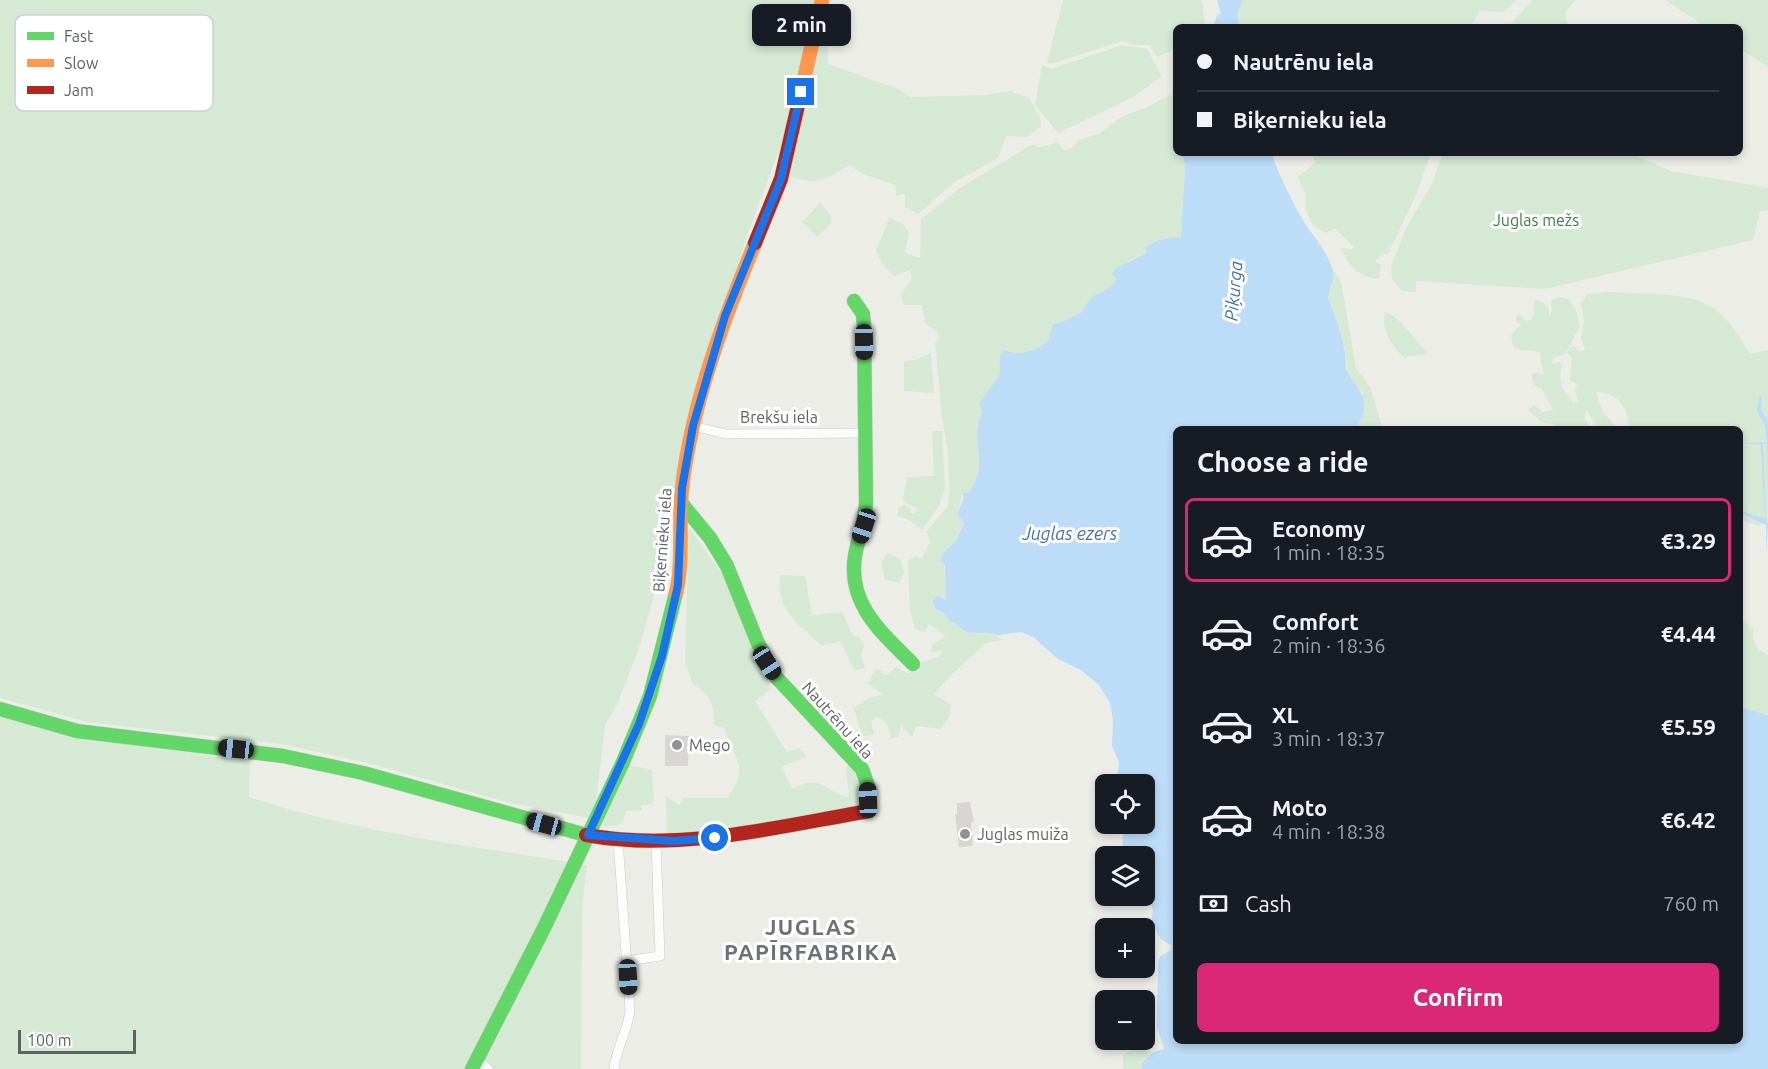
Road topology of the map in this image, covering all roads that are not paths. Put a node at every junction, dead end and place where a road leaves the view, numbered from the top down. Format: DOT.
graph roads {
  1 [pos="822,0"];
  2 [pos="854,301"];
  3 [pos="693,426"];
  4 [pos="865,433"];
  5 [pos="682,504"];
  6 [pos="913,664"];
  7 [pos="0,709"];
  8 [pos="588,835"];
  9 [pos="618,839"];
  10 [pos="656,840"];
  11 [pos="627,961"];
  12 [pos="479,1066"];
  13 [pos="614,1069"];
  1 -- 3 [label="main road, Biķernieku iela"];
  2 -- 4 [label="main road"];
  3 -- 4 [label="street, Brekšu iela"];
  3 -- 5 [label="main road, Biķernieku iela"];
  4 -- 6 [label="main road"];
  5 -- 8 [label="main road, Biķernieku iela"];
  5 -- 10 [label="main road, Nautrēnu iela"];
  7 -- 8 [label="main road, Nautrēnu iela"];
  8 -- 9 [label="main road, Nautrēnu iela"];
  8 -- 12 [label="main road, Biķernieku iela"];
  9 -- 10 [label="main road, Nautrēnu iela"];
  9 -- 11 [label="street"];
  10 -- 11 [label="street"];
  11 -- 13 [label="street"];
}
